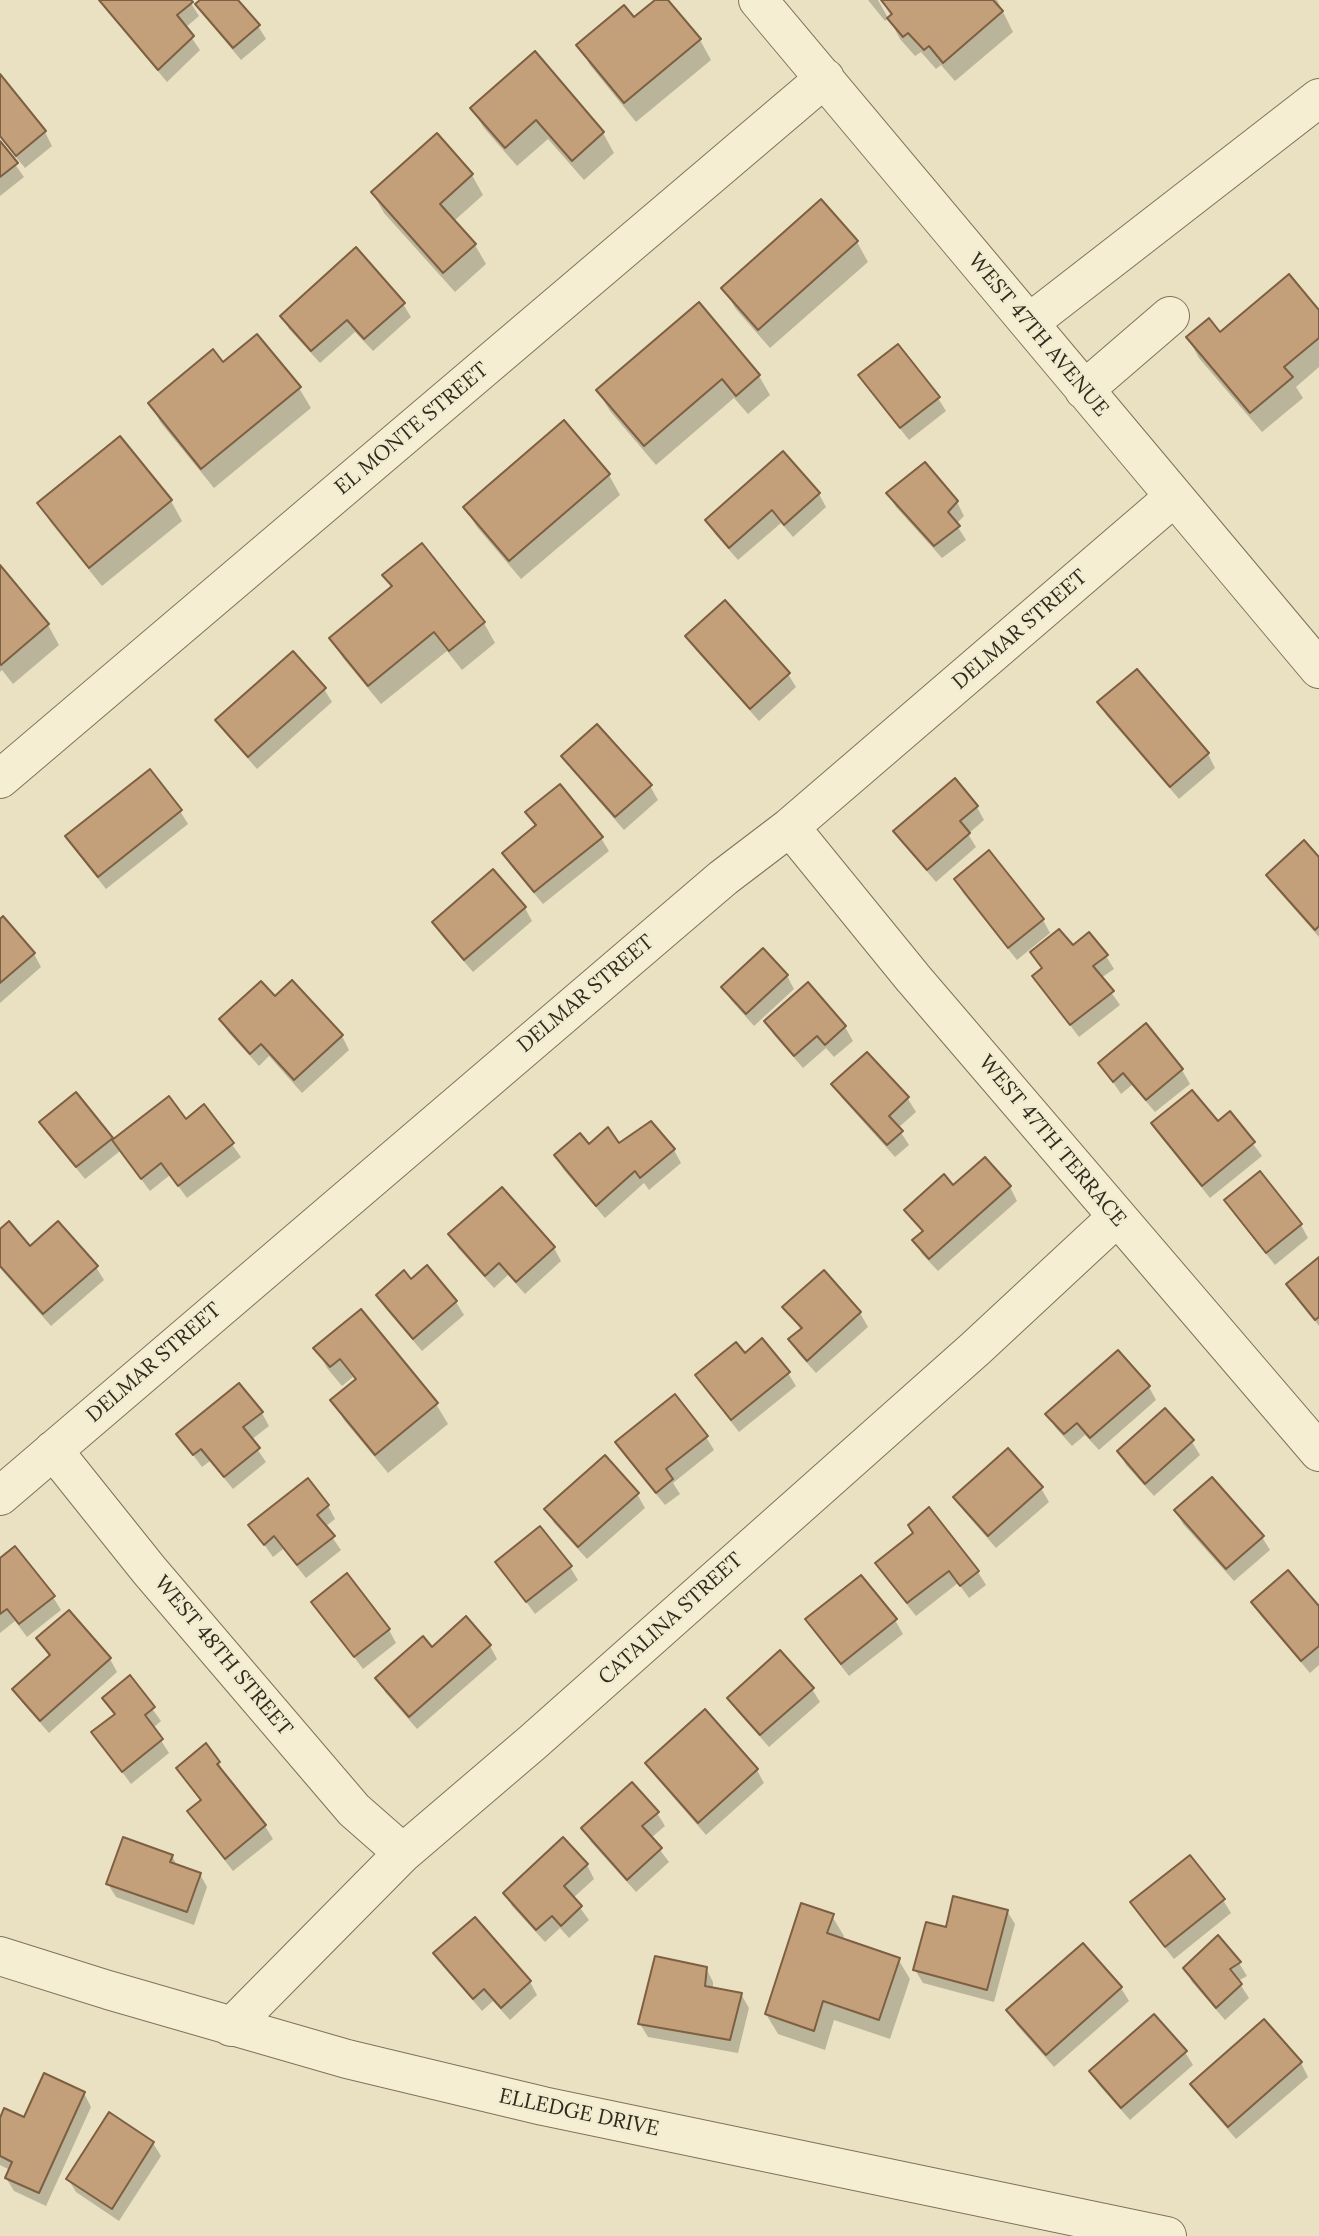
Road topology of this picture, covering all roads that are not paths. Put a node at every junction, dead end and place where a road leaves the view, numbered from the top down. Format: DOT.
graph roads {
  1 [pos="758,0"];
  2 [pos="825,78"];
  3 [pos="1319,98"];
  4 [pos="1170,316"];
  5 [pos="1029,323"];
  6 [pos="1084,390"];
  7 [pos="1174,497"];
  8 [pos="1319,669"];
  9 [pos="0,779"];
  10 [pos="790,827"];
  11 [pos="1117,1217"];
  12 [pos="53,1450"];
  13 [pos="1319,1452"];
  14 [pos="0,1496"];
  15 [pos="403,1853"];
  16 [pos="0,1956"];
  17 [pos="231,2027"];
  18 [pos="1167,2236"];
  1 -- 2 [label="street, WEST 47TH AVENUE"];
  2 -- 5 [label="street, WEST 47TH AVENUE"];
  2 -- 9 [label="street, EL MONTE STREET"];
  3 -- 5 [label="street"];
  4 -- 6 [label="street"];
  5 -- 6 [label="street, WEST 47TH AVENUE"];
  6 -- 7 [label="street, WEST 47TH AVENUE"];
  7 -- 8 [label="street, WEST 47TH AVENUE"];
  7 -- 10 [label="street, DELMAR STREET"];
  10 -- 11 [label="street, WEST 47TH TERRACE"];
  10 -- 12 [label="street, DELMAR STREET"];
  11 -- 13 [label="street, WEST 47TH TERRACE"];
  11 -- 15 [label="street, CATALINA STREET"];
  12 -- 14 [label="street, DELMAR STREET"];
  12 -- 15 [label="street, WEST 48TH STREET"];
  15 -- 17 [label="street, CATALINA STREET"];
  16 -- 17 [label="street, ELLEDGE DRIVE"];
  17 -- 18 [label="street, ELLEDGE DRIVE"];
}
